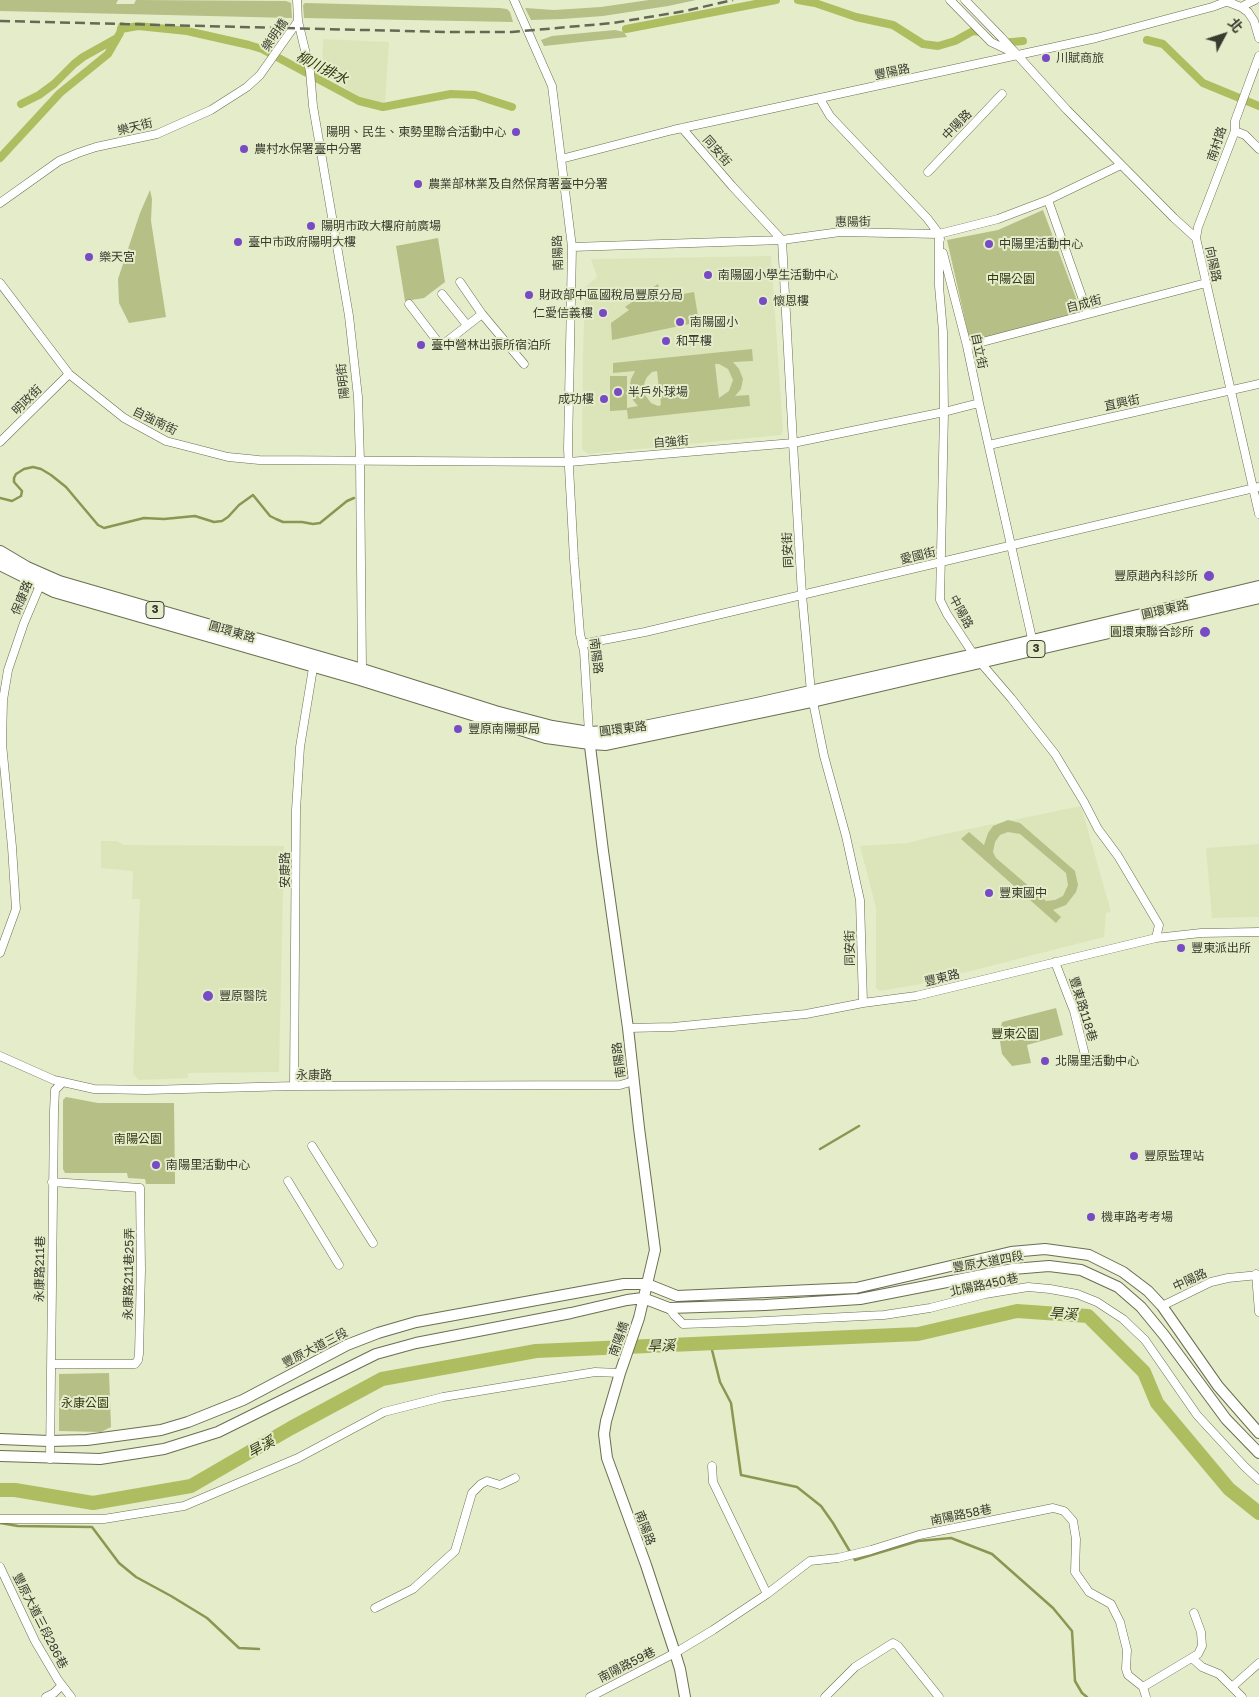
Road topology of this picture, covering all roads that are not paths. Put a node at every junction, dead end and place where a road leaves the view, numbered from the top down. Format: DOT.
graph roads {
  1 [pos="297,0"];
  2 [pos="514,0"];
  3 [pos="950,0"];
  4 [pos="965,0"];
  5 [pos="1255,0"];
  6 [pos="1228,1"];
  7 [pos="1239,3"];
  8 [pos="298,21"];
  9 [pos="1259,38"];
  10 [pos="1018,56"];
  11 [pos="1259,56"];
  12 [pos="270,62"];
  13 [pos="1002,94"];
  14 [pos="820,99"];
  15 [pos="682,128"];
  16 [pos="1235,131"];
  17 [pos="1259,149"];
  18 [pos="561,159"];
  19 [pos="1121,165"];
  20 [pos="928,172"];
  21 [pos="1048,200"];
  22 [pos="0,203"];
  23 [pos="939,234"];
  24 [pos="1196,238"];
  25 [pos="782,240"];
  26 [pos="572,247"];
  27 [pos="460,282"];
  28 [pos="0,283"];
  29 [pos="1206,283"];
  30 [pos="442,294"];
  31 [pos="409,304"];
  32 [pos="482,314"];
  33 [pos="1088,314"];
  34 [pos="467,326"];
  35 [pos="967,346"];
  36 [pos="524,364"];
  37 [pos="69,374"];
  38 [pos="1259,384"];
  39 [pos="1230,391"];
  40 [pos="979,403"];
  41 [pos="944,412"];
  42 [pos="0,442"];
  43 [pos="792,443"];
  44 [pos="989,445"];
  45 [pos="360,461"];
  46 [pos="569,462"];
  47 [pos="1256,488"];
  48 [pos="1259,514"];
  49 [pos="1012,545"];
  50 [pos="0,552"];
  51 [pos="942,562"];
  52 [pos="0,564"];
  53 [pos="42,581"];
  54 [pos="1259,587"];
  55 [pos="802,595"];
  56 [pos="1259,597"];
  57 [pos="582,644"];
  58 [pos="1034,645"];
  59 [pos="978,659"];
  60 [pos="315,661"];
  61 [pos="361,674"];
  62 [pos="811,696"];
  63 [pos="589,738"];
  64 [pos="1259,932"];
  65 [pos="1156,938"];
  66 [pos="0,953"];
  67 [pos="1055,962"];
  68 [pos="863,1003"];
  69 [pos="628,1028"];
  70 [pos="0,1056"];
  71 [pos="1087,1063"];
  72 [pos="634,1081"];
  73 [pos="62,1083"];
  74 [pos="294,1086"];
  75 [pos="312,1146"];
  76 [pos="288,1181"];
  77 [pos="52,1182"];
  78 [pos="373,1243"];
  79 [pos="339,1265"];
  80 [pos="1258,1274"];
  81 [pos="647,1284"];
  82 [pos="643,1298"];
  83 [pos="1162,1306"];
  84 [pos="670,1308"];
  85 [pos="1259,1312"];
  86 [pos="639,1318"];
  87 [pos="50,1364"];
  88 [pos="621,1370"];
  89 [pos="1259,1433"];
  90 [pos="0,1439"];
  91 [pos="49,1441"];
  92 [pos="1259,1453"];
  93 [pos="0,1456"];
  94 [pos="50,1459"];
  95 [pos="712,1466"];
  96 [pos="514,1478"];
  97 [pos="1259,1480"];
  98 [pos="0,1519"];
  99 [pos="0,1567"];
  100 [pos="766,1594"];
  101 [pos="374,1608"];
  102 [pos="1194,1613"];
  103 [pos="675,1653"];
  104 [pos="1192,1658"];
  105 [pos="1259,1664"];
  106 [pos="62,1685"];
  107 [pos="1143,1687"];
  108 [pos="1232,1687"];
  109 [pos="46,1697"];
  110 [pos="71,1697"];
  111 [pos="590,1697"];
  112 [pos="685,1697"];
  113 [pos="825,1697"];
  114 [pos="939,1697"];
  115 [pos="1146,1697"];
  116 [pos="1242,1697"];
  1 -- 8 [label="street"];
  2 -- 18 [label="street, 南陽路"];
  3 -- 10 [label="street, 向陽路"];
  4 -- 10 [label="street, 向陽路"];
  5 -- 7 [label="street"];
  6 -- 7 [label="street, 豐陽路"];
  6 -- 10 [label="street, 豐陽路"];
  7 -- 9 [label="street"];
  8 -- 12 [label="street, 樂明橋"];
  8 -- 45 [label="street, 陽明街"];
  10 -- 14 [label="street, 豐陽路"];
  10 -- 19 [label="street, 向陽路"];
  11 -- 16 [label="street, 南村路"];
  12 -- 22 [label="street, 樂天街"];
  13 -- 20 [label="street, 中陽路"];
  14 -- 15 [label="street, 豐陽路"];
  14 -- 23 [label="street, 自立街"];
  15 -- 18 [label="street, 豐陽路"];
  15 -- 25 [label="street, 同安街"];
  16 -- 17 [label="street"];
  16 -- 24 [label="street, 南村路"];
  18 -- 26 [label="street, 南陽路"];
  19 -- 21 [label="street, 惠陽街"];
  19 -- 24 [label="street, 向陽路"];
  21 -- 23 [label="street, 惠陽街"];
  21 -- 33 [label="street"];
  23 -- 25 [label="street, 惠陽街"];
  23 -- 35 [label="street, 自立街"];
  23 -- 41 [label="street, 中陽路"];
  24 -- 29 [label="street, 向陽路"];
  25 -- 26 [label="street, 惠陽街"];
  25 -- 43 [label="street, 同安街"];
  26 -- 46 [label="street, 南陽路"];
  27 -- 32 [label="street"];
  28 -- 37 [label="street, 自強南街"];
  29 -- 33 [label="street, 自成街"];
  29 -- 39 [label="street, 向陽路"];
  30 -- 34 [label="street"];
  31 -- 34 [label="street"];
  32 -- 34 [label="street"];
  32 -- 36 [label="street"];
  33 -- 35 [label="street, 自成街"];
  35 -- 40 [label="street, 自立街"];
  37 -- 42 [label="street, 明政街"];
  37 -- 45 [label="street, 自強南街"];
  38 -- 39 [label="street, 直興街"];
  39 -- 44 [label="street, 直興街"];
  39 -- 47 [label="street, 向陽路"];
  40 -- 41 [label="street, 自強街"];
  40 -- 44 [label="street, 自立街"];
  41 -- 43 [label="street, 自強街"];
  41 -- 51 [label="street, 中陽路"];
  43 -- 46 [label="street, 自強街"];
  43 -- 55 [label="street, 同安街"];
  44 -- 49 [label="street, 自立街"];
  45 -- 46 [label="street, 自強街"];
  45 -- 61 [label="street, 陽明街"];
  46 -- 57 [label="street, 南陽路"];
  47 -- 48 [label="street, 向陽路"];
  47 -- 49 [label="street, 愛國街"];
  49 -- 51 [label="street, 愛國街"];
  49 -- 58 [label="street, 自立街"];
  50 -- 53 [label="main road, 圓環東路 / 3"];
  51 -- 55 [label="street, 愛國街"];
  51 -- 59 [label="street, 中陽路"];
  52 -- 53 [label="main road, 圓環東路 / 3"];
  53 -- 60 [label="main road, 圓環東路 / 3"];
  53 -- 66 [label="street, 保康路"];
  54 -- 58 [label="main road, 圓環東路 / 3"];
  55 -- 57 [label="street, 愛國街"];
  55 -- 62 [label="street, 同安街"];
  56 -- 58 [label="main road, 圓環東路 / 3"];
  57 -- 63 [label="street, 南陽路"];
  58 -- 59 [label="main road, 圓環東路 / 3"];
  59 -- 62 [label="main road, 圓環東路 / 3"];
  59 -- 65 [label="street, 中陽路"];
  60 -- 61 [label="main road, 圓環東路 / 3"];
  60 -- 74 [label="street, 安康路"];
  61 -- 63 [label="main road, 圓環東路 / 3"];
  62 -- 63 [label="main road, 圓環東路 / 3"];
  62 -- 68 [label="street, 同安街"];
  63 -- 69 [label="street, 南陽路"];
  64 -- 65 [label="street, 豐東路"];
  65 -- 67 [label="street, 豐東路"];
  67 -- 68 [label="street, 豐東路"];
  67 -- 71 [label="street, 豐東路118巷"];
  68 -- 69 [label="street, 豐東路"];
  69 -- 72 [label="street, 南陽路"];
  70 -- 73 [label="street, 永康路"];
  72 -- 74 [label="street, 永康路"];
  72 -- 81 [label="street, 南陽路"];
  73 -- 74 [label="street, 永康路"];
  73 -- 77 [label="street, 永康路211巷"];
  75 -- 78 [label="street"];
  76 -- 79 [label="street"];
  77 -- 87 [label="street, 永康路211巷"];
  77 -- 87 [label="street, 永康路211巷25弄"];
  80 -- 83 [label="street, 中陽路"];
  80 -- 85 [label="street"];
  81 -- 82 [label="street, 南陽路"];
  81 -- 83 [label="street, 豐原大道四段"];
  81 -- 91 [label="street, 豐原大道三段"];
  82 -- 84 [label="street, 豐原大道四段"];
  82 -- 86 [label="street, 南陽路"];
  82 -- 94 [label="street"];
  83 -- 89 [label="street, 豐原大道四段"];
  84 -- 92 [label="street, 豐原大道四段"];
  84 -- 97 [label="street, 北陽路450巷"];
  86 -- 88 [label="street, 南陽橋"];
  87 -- 91 [label="street, 永康路211巷"];
  88 -- 98 [label="street"];
  88 -- 103 [label="street, 南陽路"];
  90 -- 91 [label="street, 豐原大道三段"];
  91 -- 94 [label="street, 永康路211巷"];
  93 -- 94 [label="street"];
  95 -- 100 [label="street"];
  96 -- 101 [label="street"];
  99 -- 106 [label="street, 豐原大道三段286巷"];
  100 -- 103 [label="street, 南陽路58巷"];
  100 -- 107 [label="street, 南陽路58巷"];
  102 -- 104 [label="street"];
  103 -- 111 [label="street, 南陽路59巷"];
  103 -- 112 [label="street, 南陽路"];
  104 -- 107 [label="street"];
  104 -- 108 [label="street"];
  105 -- 108 [label="street"];
  106 -- 109 [label="street, 豐原大道三段286巷"];
  106 -- 110 [label="street, 豐原大道三段286巷"];
  107 -- 115 [label="street, 南陽路58巷"];
  108 -- 116 [label="street"];
  113 -- 114 [label="street"];
}
